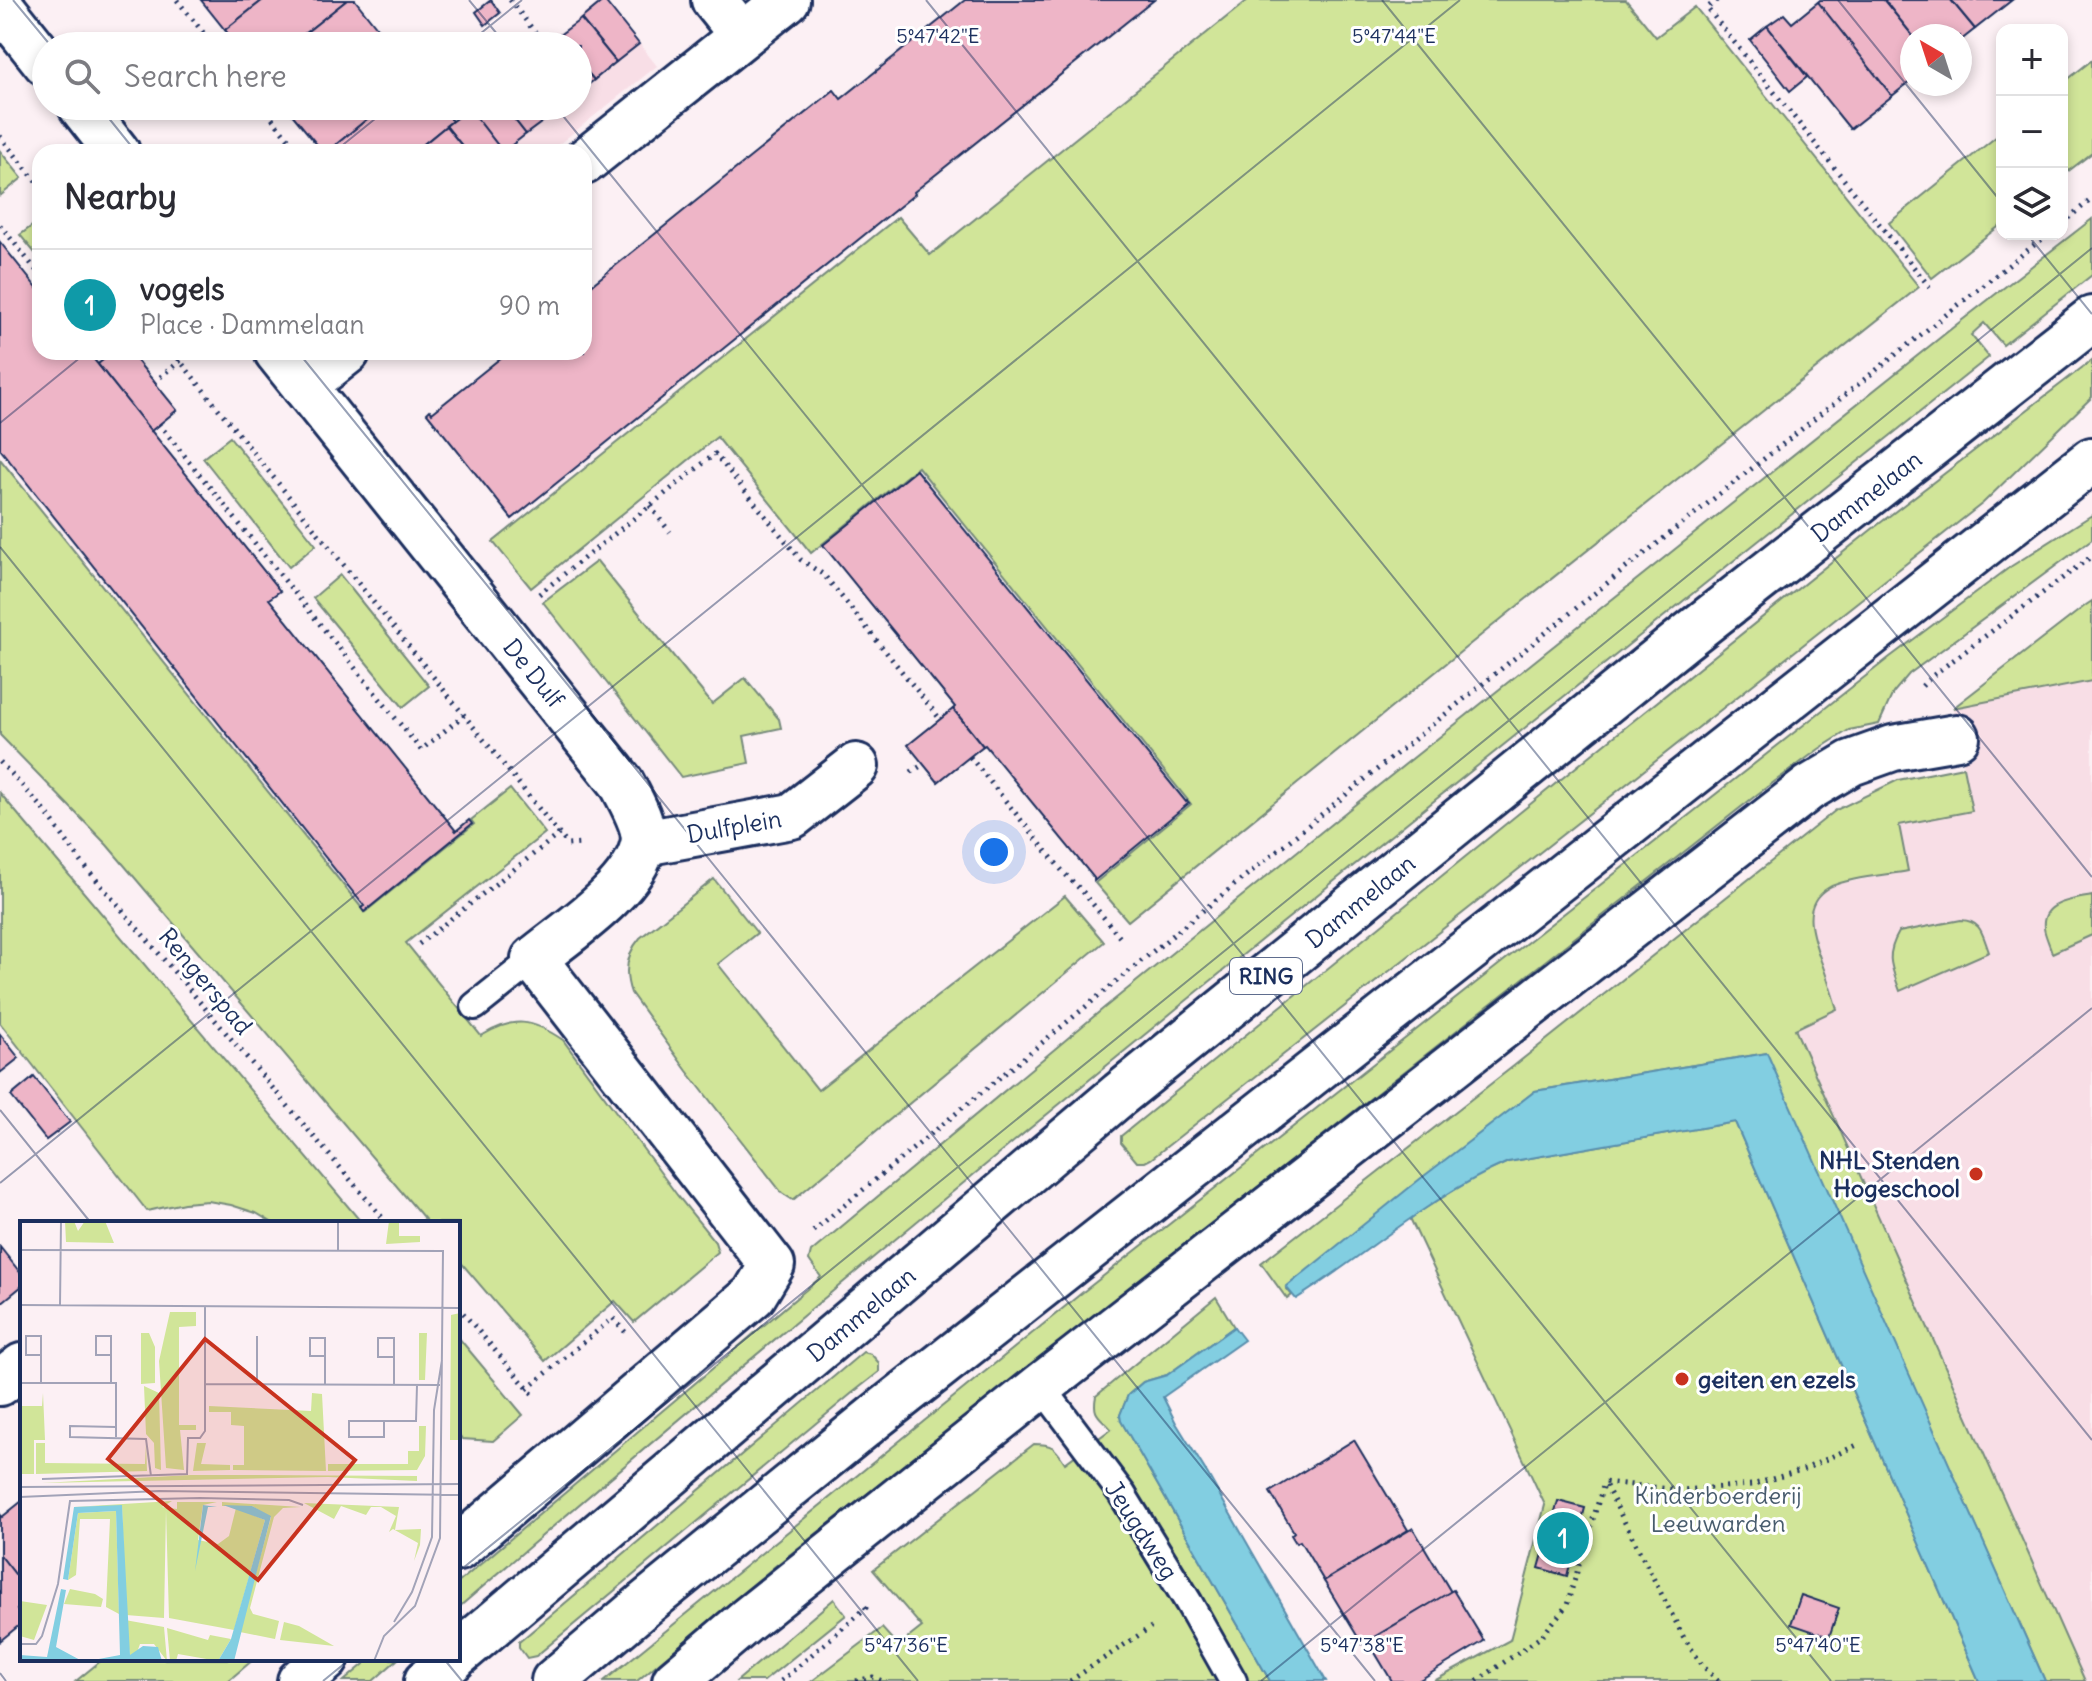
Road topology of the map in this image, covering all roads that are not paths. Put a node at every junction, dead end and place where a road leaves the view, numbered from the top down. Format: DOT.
graph roads {
  1 [pos="714,0"];
  2 [pos="787,0"];
  3 [pos="0,5"];
  4 [pos="742,35"];
  5 [pos="32,45"];
  6 [pos="92,120"];
  7 [pos="111,144"];
  8 [pos="592,156"];
  9 [pos="2092,319"];
  10 [pos="283,360"];
  11 [pos="337,360"];
  12 [pos="304,386"];
  13 [pos="2092,460"];
  14 [pos="1957,737"];
  15 [pos="856,766"];
  16 [pos="644,843"];
  17 [pos="534,959"];
  18 [pos="475,1006"];
  19 [pos="20,1368"];
  20 [pos="0,1383"];
  21 [pos="1041,1386"];
  22 [pos="465,1528"];
  23 [pos="460,1652"];
  24 [pos="324,1661"];
  25 [pos="451,1661"];
  26 [pos="300,1681"];
  27 [pos="427,1681"];
  28 [pos="554,1681"];
  29 [pos="675,1681"];
  30 [pos="1233,1681"];
  1 -- 4 [label="street"];
  2 -- 4 [label="street"];
  3 -- 5 [label="street"];
  4 -- 8 [label="street"];
  6 -- 7 [label="street"];
  9 -- 23 [label="street, Dammelaan / RING"];
  10 -- 12 [label="street, De Dulf"];
  11 -- 12 [label="street"];
  12 -- 16 [label="street, De Dulf"];
  13 -- 28 [label="street"];
  14 -- 21 [label="street"];
  15 -- 16 [label="street, Dulfplein"];
  16 -- 17 [label="street"];
  17 -- 18 [label="lane"];
  17 -- 22 [label="street"];
  19 -- 20 [label="street"];
  21 -- 29 [label="street"];
  21 -- 30 [label="lane, Jeugdweg"];
  24 -- 26 [label="street"];
  25 -- 27 [label="street"];
}
